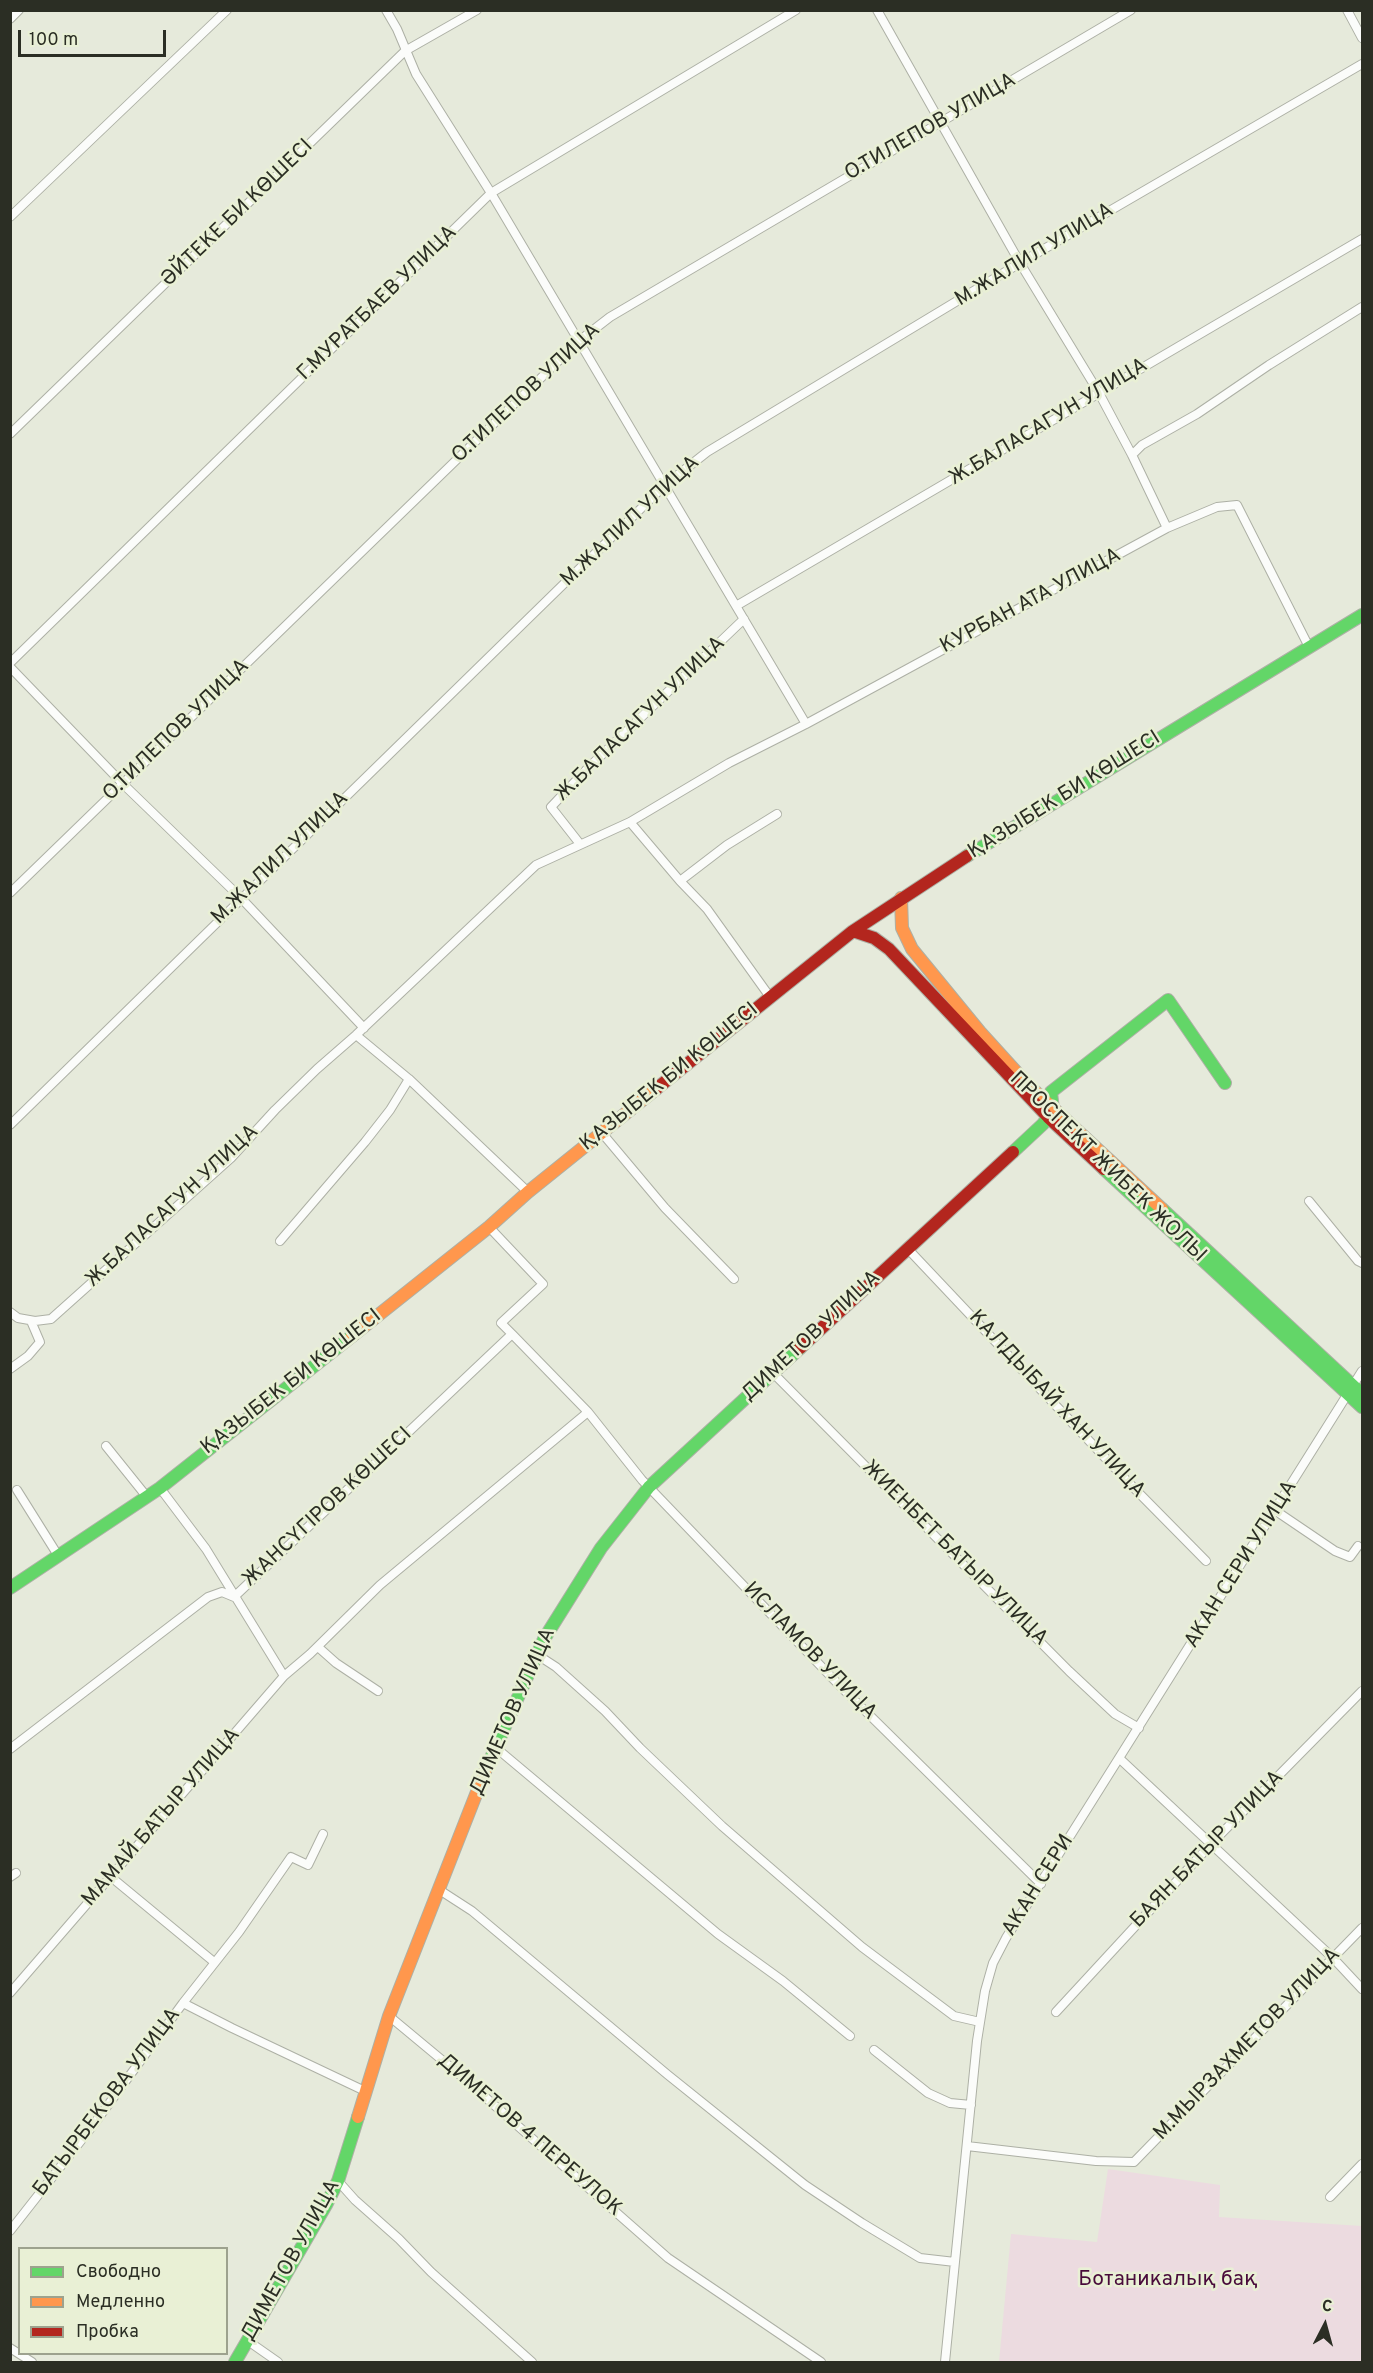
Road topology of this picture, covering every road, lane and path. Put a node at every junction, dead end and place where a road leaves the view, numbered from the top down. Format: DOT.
graph roads {
  1 [pos="19,10"];
  2 [pos="227,10"];
  3 [pos="386,10"];
  4 [pos="477,10"];
  5 [pos="796,10"];
  6 [pos="877,10"];
  7 [pos="1131,10"];
  8 [pos="1347,10"];
  9 [pos="10,19"];
  10 [pos="1362,38"];
  11 [pos="405,51"];
  12 [pos="1362,64"];
  13 [pos="942,122"];
  14 [pos="491,193"];
  15 [pos="10,217"];
  16 [pos="1362,239"];
  17 [pos="1020,264"];
  18 [pos="1362,307"];
  19 [pos="579,341"];
  20 [pos="1099,393"];
  21 [pos="10,434"];
  22 [pos="1132,455"];
  23 [pos="664,486"];
  24 [pos="1167,528"];
  25 [pos="736,606"];
  26 [pos="1362,615"];
  27 [pos="744,619"];
  28 [pos="1309,647"];
  29 [pos="10,665"];
  30 [pos="806,724"];
  31 [pos="123,784"];
  32 [pos="777,814"];
  33 [pos="630,822"];
  34 [pos="580,844"];
  35 [pos="680,881"];
  36 [pos="10,893"];
  37 [pos="902,897"];
  38 [pos="241,898"];
  39 [pos="853,931"];
  40 [pos="770,997"];
  41 [pos="364,1028"];
  42 [pos="356,1035"];
  43 [pos="409,1079"];
  44 [pos="1225,1083"];
  45 [pos="1051,1113"];
  46 [pos="10,1125"];
  47 [pos="602,1133"];
  48 [pos="528,1192"];
  49 [pos="1309,1201"];
  50 [pos="489,1227"];
  51 [pos="280,1241"];
  52 [pos="907,1248"];
  53 [pos="1362,1263"];
  54 [pos="734,1279"];
  55 [pos="10,1312"];
  56 [pos="31,1320"];
  57 [pos="512,1334"];
  58 [pos="10,1370"];
  59 [pos="1362,1371"];
  60 [pos="774,1374"];
  61 [pos="1355,1392"];
  62 [pos="1362,1407"];
  63 [pos="588,1412"];
  64 [pos="106,1446"];
  65 [pos="649,1487"];
  66 [pos="160,1488"];
  67 [pos="17,1490"];
  68 [pos="147,1497"];
  69 [pos="1276,1511"];
  70 [pos="1358,1546"];
  71 [pos="59,1557"];
  72 [pos="1206,1561"];
  73 [pos="10,1588"];
  74 [pos="234,1597"];
  75 [pos="318,1647"];
  76 [pos="536,1654"];
  77 [pos="284,1676"];
  78 [pos="378,1691"];
  79 [pos="1362,1691"];
  80 [pos="1139,1728"];
  81 [pos="495,1747"];
  82 [pos="10,1749"];
  83 [pos="1120,1758"];
  84 [pos="323,1834"];
  85 [pos="1212,1843"];
  86 [pos="111,1876"];
  87 [pos="1041,1884"];
  88 [pos="438,1888"];
  89 [pos="1362,1928"];
  90 [pos="1333,1958"];
  91 [pos="214,1962"];
  92 [pos="1362,1989"];
  93 [pos="10,1993"];
  94 [pos="183,2002"];
  95 [pos="1056,2012"];
  96 [pos="389,2016"];
  97 [pos="980,2022"];
  98 [pos="850,2036"];
  99 [pos="874,2050"];
  100 [pos="367,2092"];
  101 [pos="971,2105"];
  102 [pos="967,2146"];
  103 [pos="1362,2164"];
  104 [pos="338,2181"];
  105 [pos="1330,2197"];
  106 [pos="10,2231"];
  107 [pos="955,2262"];
  108 [pos="248,2341"];
  109 [pos="235,2362"];
  110 [pos="278,2362"];
  111 [pos="532,2362"];
  112 [pos="820,2362"];
  113 [pos="945,2362"];
  1 -- 9 [label="street"];
  2 -- 15 [label="street"];
  3 -- 11 [label="street"];
  4 -- 11 [label="street, ӘЙТЕКЕ БИ КӨШЕСІ"];
  5 -- 14 [label="street, Г.МУРАТБАЕВ УЛИЦА"];
  6 -- 13 [label="street"];
  7 -- 13 [label="street, О.ТИЛЕПОВ УЛИЦА"];
  8 -- 10 [label="street"];
  11 -- 14 [label="street"];
  11 -- 21 [label="street, ӘЙТЕКЕ БИ КӨШЕСІ"];
  12 -- 17 [label="street, М.ЖАЛИЛ УЛИЦА"];
  13 -- 17 [label="street"];
  13 -- 19 [label="street, О.ТИЛЕПОВ УЛИЦА"];
  14 -- 19 [label="street"];
  14 -- 29 [label="street, Г.МУРАТБАЕВ УЛИЦА"];
  16 -- 20 [label="street, Ж.БАЛАСАГУН УЛИЦА"];
  17 -- 20 [label="street"];
  17 -- 23 [label="street, М.ЖАЛИЛ УЛИЦА"];
  18 -- 22 [label="street"];
  19 -- 23 [label="street"];
  19 -- 31 [label="street, О.ТИЛЕПОВ УЛИЦА"];
  20 -- 22 [label="street"];
  20 -- 25 [label="street, Ж.БАЛАСАГУН УЛИЦА"];
  22 -- 24 [label="street"];
  23 -- 25 [label="street"];
  23 -- 38 [label="street, М.ЖАЛИЛ УЛИЦА"];
  24 -- 28 [label="street, КУРБАН АТА УЛИЦА"];
  24 -- 30 [label="street, КУРБАН АТА УЛИЦА"];
  25 -- 27 [label="street"];
  26 -- 28 [label="street, ҚАЗЫБЕК БИ КӨШЕСІ"];
  27 -- 30 [label="street"];
  27 -- 34 [label="street, Ж.БАЛАСАГУН УЛИЦА"];
  28 -- 37 [label="street, ҚАЗЫБЕК БИ КӨШЕСІ"];
  29 -- 31 [label="street"];
  30 -- 33 [label="street, КУРБАН АТА УЛИЦА"];
  31 -- 36 [label="street, О.ТИЛЕПОВ УЛИЦА"];
  31 -- 38 [label="street"];
  32 -- 35 [label="street"];
  33 -- 34 [label="street, КУРБАН АТА УЛИЦА"];
  33 -- 35 [label="street"];
  34 -- 41 [label="street, Ж.БАЛАСАГУН УЛИЦА"];
  35 -- 40 [label="street"];
  37 -- 39 [label="street, ҚАЗЫБЕК БИ КӨШЕСІ"];
  37 -- 45 [label="street, ПРОСПЕКТ ЖИБЕК ЖОЛЫ"];
  38 -- 41 [label="street"];
  38 -- 46 [label="street, М.ЖАЛИЛ УЛИЦА"];
  39 -- 40 [label="street, ҚАЗЫБЕК БИ КӨШЕСІ"];
  39 -- 45 [label="street, ПРОСПЕКТ ЖИБЕК ЖОЛЫ"];
  40 -- 47 [label="street, ҚАЗЫБЕК БИ КӨШЕСІ"];
  41 -- 42 [label="street, Ж.БАЛАСАГУН УЛИЦА"];
  42 -- 43 [label="street"];
  42 -- 56 [label="street, Ж.БАЛАСАГУН УЛИЦА"];
  43 -- 48 [label="street"];
  43 -- 51 [label="street"];
  44 -- 45 [label="street"];
  45 -- 52 [label="street, ДИМЕТОВ УЛИЦА"];
  45 -- 61 [label="street, ПРОСПЕКТ ЖИБЕК ЖОЛЫ"];
  47 -- 48 [label="street, ҚАЗЫБЕК БИ КӨШЕСІ"];
  47 -- 54 [label="street"];
  48 -- 50 [label="street, ҚАЗЫБЕК БИ КӨШЕСІ"];
  49 -- 53 [label="street"];
  50 -- 57 [label="street"];
  50 -- 66 [label="street, ҚАЗЫБЕК БИ КӨШЕСІ"];
  52 -- 60 [label="street, ДИМЕТОВ УЛИЦА"];
  52 -- 72 [label="street, КАЛДЫБАЙ ХАН УЛИЦА"];
  55 -- 56 [label="street"];
  56 -- 58 [label="street"];
  57 -- 63 [label="street, ИСЛАМОВ УЛИЦА"];
  57 -- 74 [label="street, ЖАНСҮГІРОВ КӨШЕСІ"];
  59 -- 61 [label="street, АКАН СЕРИ УЛИЦА"];
  60 -- 65 [label="street, ДИМЕТОВ УЛИЦА"];
  60 -- 80 [label="street, ЖИЕНБЕТ БАТЫР УЛИЦА"];
  61 -- 62 [label="street, ПРОСПЕКТ ЖИБЕК ЖОЛЫ"];
  61 -- 69 [label="street, АКАН СЕРИ УЛИЦА"];
  63 -- 65 [label="street, ИСЛАМОВ УЛИЦА"];
  63 -- 75 [label="street, МАМАЙ БАТЫР УЛИЦА"];
  64 -- 68 [label="street"];
  65 -- 76 [label="street, ДИМЕТОВ УЛИЦА"];
  65 -- 87 [label="street, ИСЛАМОВ УЛИЦА"];
  66 -- 68 [label="street, ҚАЗЫБЕК БИ КӨШЕСІ"];
  66 -- 74 [label="street"];
  67 -- 71 [label="street"];
  68 -- 71 [label="street, ҚАЗЫБЕК БИ КӨШЕСІ"];
  69 -- 70 [label="street"];
  69 -- 80 [label="street, АКАН СЕРИ УЛИЦА"];
  71 -- 73 [label="street, ҚАЗЫБЕК БИ КӨШЕСІ"];
  74 -- 77 [label="street"];
  74 -- 82 [label="street, ЖАНСҮГІРОВ КӨШЕСІ"];
  75 -- 77 [label="street, МАМАЙ БАТЫР УЛИЦА"];
  75 -- 78 [label="street"];
  76 -- 81 [label="street, ДИМЕТОВ УЛИЦА"];
  76 -- 97 [label="street"];
  77 -- 86 [label="street, МАМАЙ БАТЫР УЛИЦА"];
  79 -- 85 [label="street, БАЯН БАТЫР УЛИЦА"];
  80 -- 83 [label="street, АКАН СЕРИ УЛИЦА"];
  81 -- 88 [label="street, ДИМЕТОВ УЛИЦА"];
  81 -- 98 [label="street"];
  83 -- 85 [label="street"];
  83 -- 87 [label="street, АКАН СЕРИ"];
  84 -- 91 [label="street, БАТЫРБЕКОВА УЛИЦА"];
  85 -- 90 [label="street"];
  85 -- 95 [label="street, БАЯН БАТЫР УЛИЦА"];
  86 -- 91 [label="street"];
  86 -- 93 [label="street, МАМАЙ БАТЫР УЛИЦА"];
  87 -- 97 [label="street, АКАН СЕРИ"];
  88 -- 96 [label="street, ДИМЕТОВ УЛИЦА"];
  88 -- 107 [label="street"];
  89 -- 90 [label="street, М.МЫРЗАХМЕТОВ УЛИЦА"];
  90 -- 92 [label="street"];
  90 -- 102 [label="street, М.МЫРЗАХМЕТОВ УЛИЦА"];
  91 -- 94 [label="street, БАТЫРБЕКОВА УЛИЦА"];
  94 -- 100 [label="street, БАТЫРБЕКОВА УЛИЦА"];
  94 -- 106 [label="street, БАТЫРБЕКОВА УЛИЦА"];
  96 -- 100 [label="street, ДИМЕТОВ УЛИЦА"];
  96 -- 112 [label="street, ДИМЕТОВ 4 ПЕРЕУЛОК"];
  97 -- 101 [label="street, АКАН СЕРИ"];
  99 -- 101 [label="street"];
  100 -- 104 [label="street, ДИМЕТОВ УЛИЦА"];
  101 -- 102 [label="street, АКАН СЕРИ"];
  102 -- 107 [label="street, АКАН СЕРИ"];
  103 -- 105 [label="street"];
  104 -- 108 [label="street, ДИМЕТОВ УЛИЦА"];
  104 -- 111 [label="street"];
  107 -- 113 [label="street, АКАН СЕРИ"];
  108 -- 109 [label="street, ДИМЕТОВ УЛИЦА"];
  108 -- 110 [label="street"];
}
